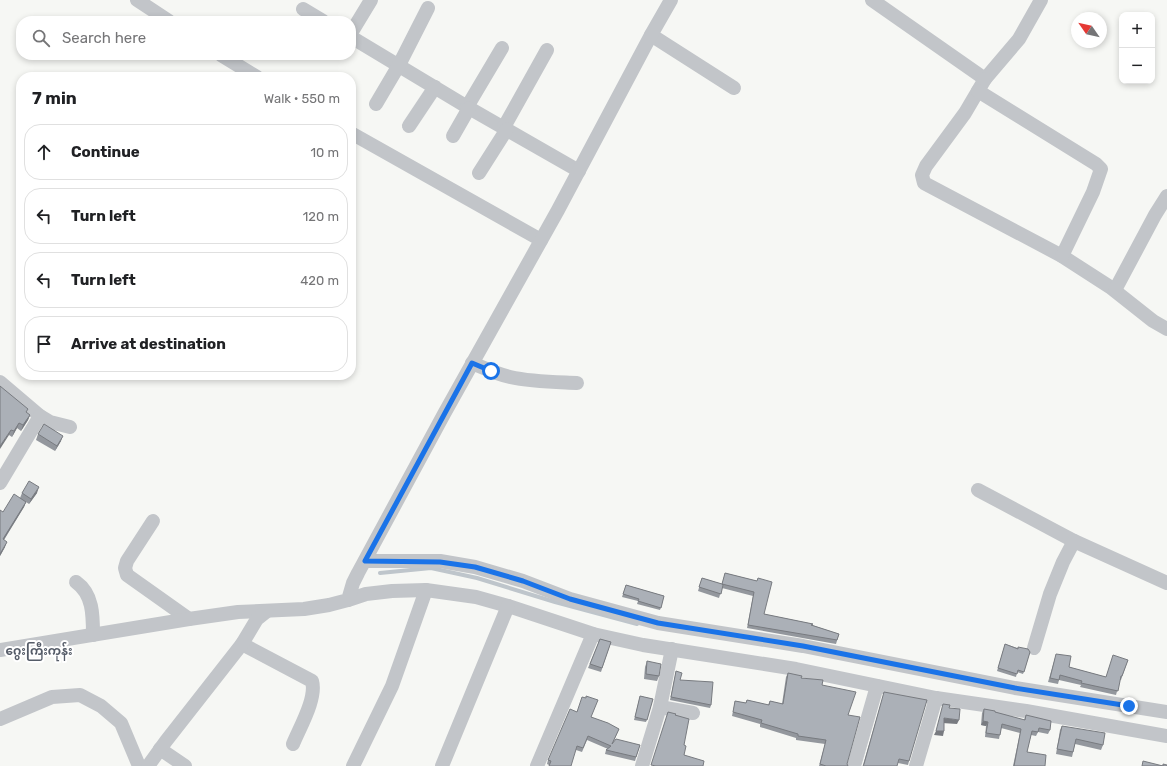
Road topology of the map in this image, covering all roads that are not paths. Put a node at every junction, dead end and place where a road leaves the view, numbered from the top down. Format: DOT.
graph roads {
  1 [pos="137,0"];
  2 [pos="371,0"];
  3 [pos="672,0"];
  4 [pos="872,0"];
  5 [pos="1041,0"];
  6 [pos="428,8"];
  7 [pos="303,10"];
  8 [pos="161,16"];
  9 [pos="314,16"];
  10 [pos="356,25"];
  11 [pos="651,36"];
  12 [pos="356,40"];
  13 [pos="502,48"];
  14 [pos="547,50"];
  15 [pos="229,60"];
  16 [pos="399,65"];
  17 [pos="249,72"];
  18 [pos="982,85"];
  19 [pos="435,87"];
  20 [pos="734,88"];
  21 [pos="376,104"];
  22 [pos="468,107"];
  23 [pos="409,126"];
  24 [pos="505,128"];
  25 [pos="356,136"];
  26 [pos="453,136"];
  27 [pos="579,171"];
  28 [pos="479,173"];
  29 [pos="1167,196"];
  30 [pos="541,240"];
  31 [pos="1062,256"];
  32 [pos="1114,290"];
  33 [pos="1167,329"];
  34 [pos="472,363"];
  35 [pos="0,382"];
  36 [pos="577,383"];
  37 [pos="40,416"];
  38 [pos="70,428"];
  39 [pos="2,476"];
  40 [pos="978,490"];
  41 [pos="153,520"];
  42 [pos="1074,541"];
  43 [pos="365,561"];
  44 [pos="76,582"];
  45 [pos="1167,583"];
  46 [pos="426,590"];
  47 [pos="348,600"];
  48 [pos="508,606"];
  49 [pos="267,611"];
  50 [pos="189,619"];
  51 [pos="593,634"];
  52 [pos="93,635"];
  53 [pos="242,644"];
  54 [pos="1034,648"];
  55 [pos="672,649"];
  56 [pos="0,650"];
  57 [pos="877,686"];
  58 [pos="936,698"];
  59 [pos="660,707"];
  60 [pos="1167,712"];
  61 [pos="693,713"];
  62 [pos="0,719"];
  63 [pos="1167,736"];
  64 [pos="293,744"];
  65 [pos="160,749"];
  66 [pos="139,766"];
  67 [pos="148,766"];
  68 [pos="185,766"];
  69 [pos="353,766"];
  70 [pos="442,766"];
  71 [pos="538,766"];
  72 [pos="642,766"];
  73 [pos="854,766"];
  74 [pos="916,766"];
  1 -- 8 [label="street"];
  2 -- 10 [label="street"];
  3 -- 11 [label="street"];
  4 -- 18 [label="street"];
  5 -- 18 [label="street"];
  6 -- 16 [label="street"];
  7 -- 9 [label="street"];
  11 -- 20 [label="street"];
  11 -- 27 [label="street"];
  12 -- 16 [label="street"];
  13 -- 22 [label="street"];
  14 -- 24 [label="street"];
  15 -- 17 [label="street"];
  16 -- 19 [label="street"];
  16 -- 21 [label="street"];
  18 -- 31 [label="street"];
  18 -- 31 [label="street"];
  19 -- 22 [label="street"];
  19 -- 23 [label="street"];
  22 -- 24 [label="street"];
  22 -- 26 [label="street"];
  24 -- 27 [label="street"];
  24 -- 28 [label="street"];
  25 -- 30 [label="street"];
  27 -- 30 [label="street"];
  29 -- 32 [label="street"];
  30 -- 34 [label="street"];
  31 -- 32 [label="street"];
  32 -- 33 [label="street"];
  34 -- 36 [label="street"];
  34 -- 43 [label="street"];
  35 -- 37 [label="street"];
  37 -- 38 [label="street"];
  37 -- 39 [label="street"];
  40 -- 42 [label="street"];
  41 -- 50 [label="street"];
  42 -- 45 [label="street"];
  42 -- 54 [label="street"];
  43 -- 47 [label="street"];
  43 -- 60 [label="street"];
  44 -- 52 [label="street"];
  46 -- 47 [label="street"];
  46 -- 48 [label="street"];
  46 -- 69 [label="street"];
  47 -- 49 [label="street"];
  48 -- 51 [label="street"];
  48 -- 70 [label="street"];
  49 -- 50 [label="street"];
  49 -- 53 [label="street"];
  50 -- 52 [label="street"];
  51 -- 55 [label="street"];
  51 -- 71 [label="street"];
  52 -- 56 [label="street"];
  53 -- 64 [label="street"];
  53 -- 65 [label="street"];
  55 -- 57 [label="street"];
  55 -- 59 [label="street"];
  57 -- 58 [label="street"];
  57 -- 73 [label="street"];
  58 -- 63 [label="street"];
  58 -- 74 [label="street"];
  59 -- 61 [label="street"];
  59 -- 72 [label="street"];
  62 -- 66 [label="street"];
  65 -- 67 [label="street"];
  65 -- 68 [label="street"];
}
